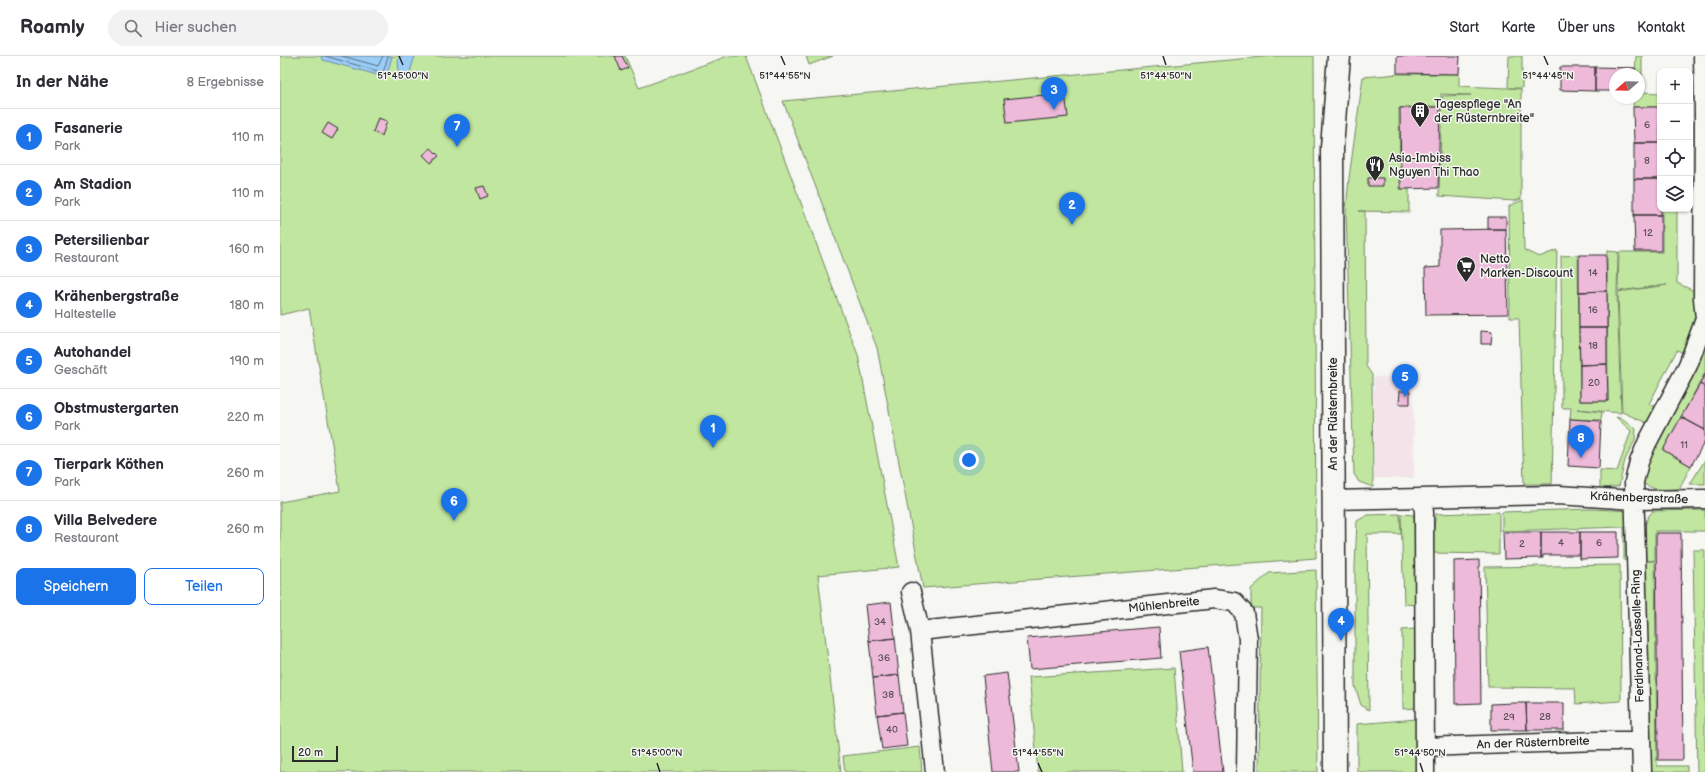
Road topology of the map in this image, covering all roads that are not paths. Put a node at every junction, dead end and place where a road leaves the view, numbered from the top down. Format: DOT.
graph roads {
  1 [pos="1339,56"];
  2 [pos="1703,56"];
  3 [pos="1705,113"];
  4 [pos="1705,319"];
  5 [pos="1422,499"];
  6 [pos="1705,499"];
  7 [pos="1333,500"];
  8 [pos="1634,500"];
  9 [pos="911,592"];
  10 [pos="920,631"];
  11 [pos="1641,741"];
  12 [pos="1425,747"];
  13 [pos="936,772"];
  14 [pos="1246,772"];
  15 [pos="1335,772"];
  16 [pos="1425,772"];
  17 [pos="1642,772"];
  1 -- 7 [label="main road, An der Rüsternbreite"];
  2 -- 3 [label="street"];
  3 -- 4 [label="street"];
  4 -- 8 [label="street, Ferdinand-Lassalle-Ring"];
  5 -- 7 [label="street, Krähenbergstraße"];
  5 -- 8 [label="street, Krähenbergstraße"];
  5 -- 12 [label="street"];
  6 -- 8 [label="street, Krähenbergstraße"];
  7 -- 15 [label="main road, An der Rüsternbreite"];
  8 -- 11 [label="street, Ferdinand-Lassalle-Ring"];
  9 -- 10 [label="street"];
  10 -- 13 [label="street"];
  10 -- 14 [label="street, Mühlenbreite"];
  11 -- 12 [label="street, An der Rüsternbreite"];
  11 -- 17 [label="street, Ferdinand-Lassalle-Ring"];
  12 -- 16 [label="street"];
}
